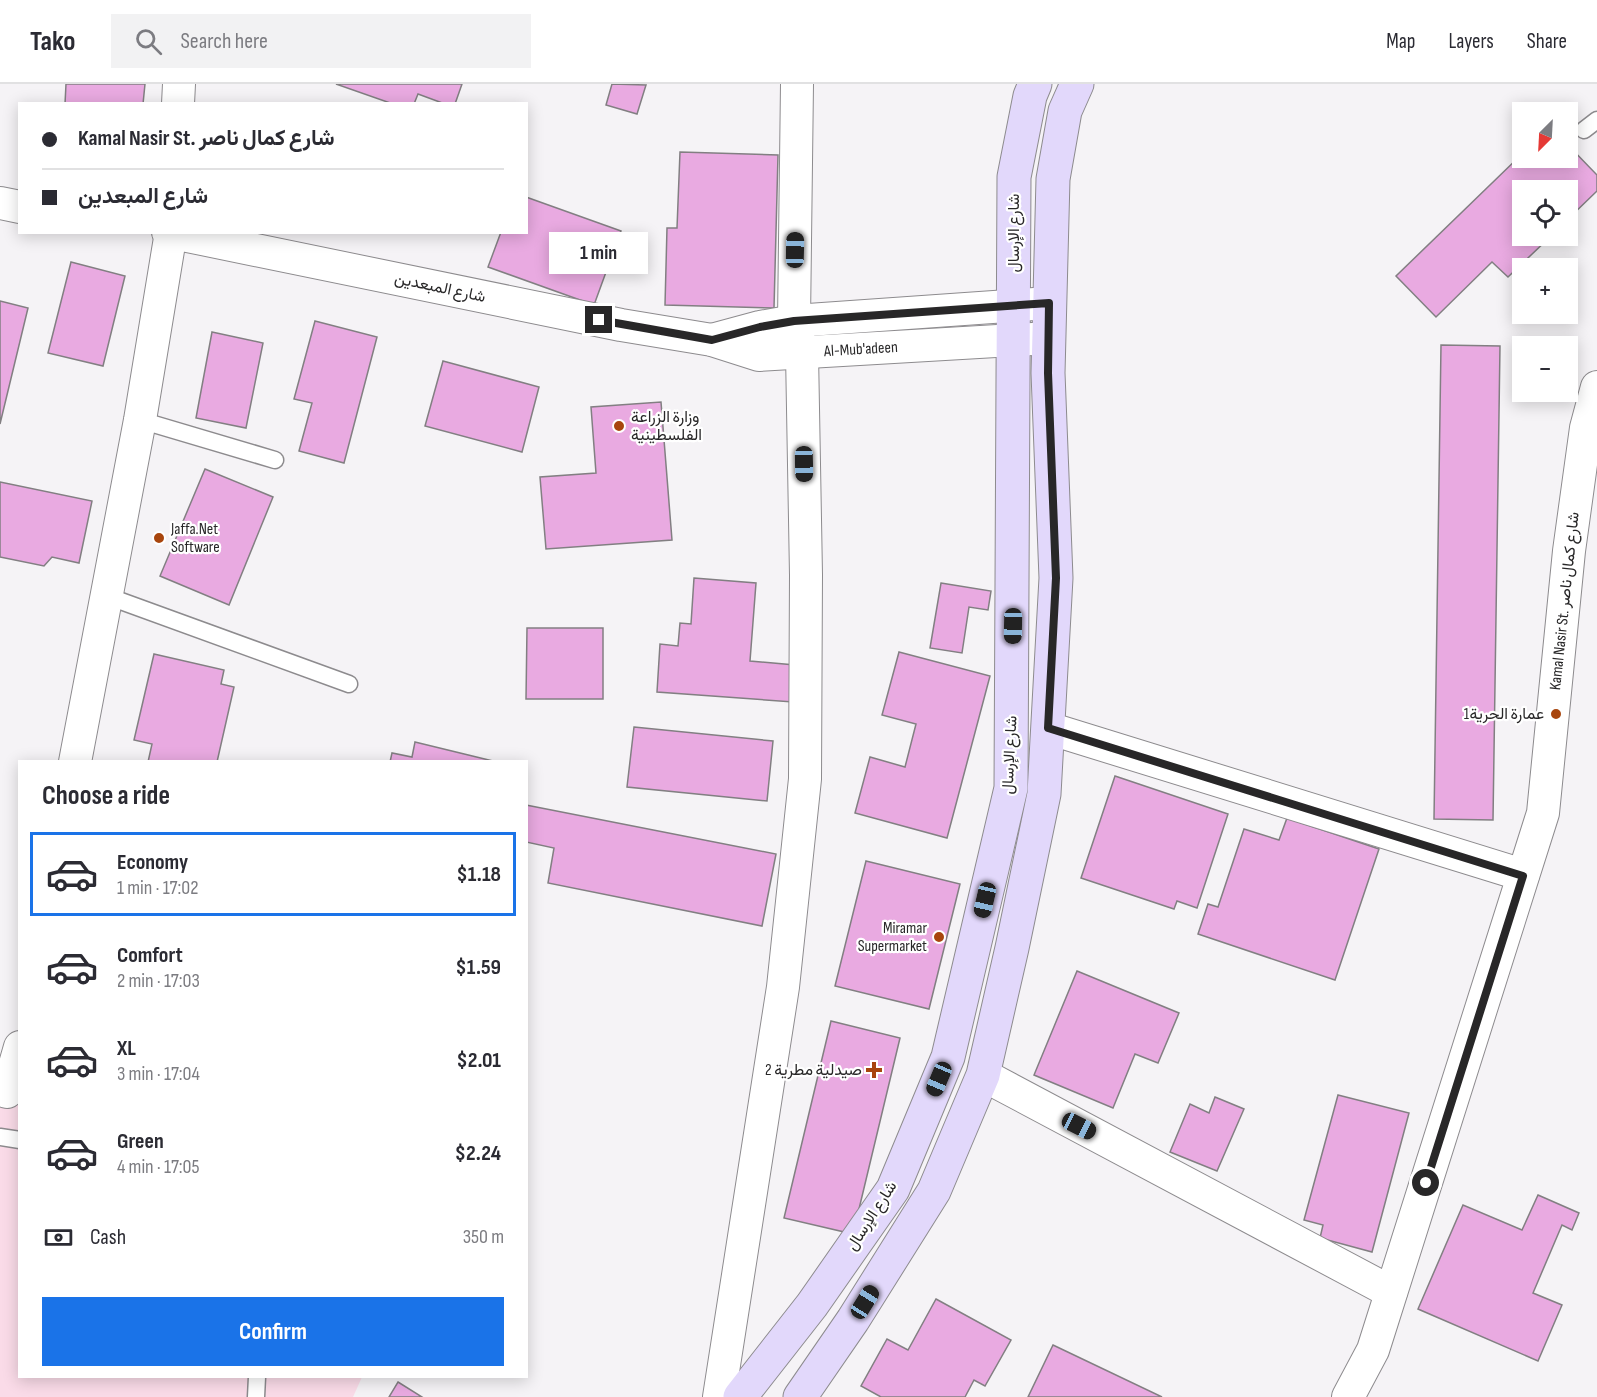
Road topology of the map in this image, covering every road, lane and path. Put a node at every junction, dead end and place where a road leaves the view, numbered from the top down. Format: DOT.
graph roads {
  1 [pos="179,84"];
  2 [pos="797,84"];
  3 [pos="1035,84"];
  4 [pos="1077,84"];
  5 [pos="178,102"];
  6 [pos="0,203"];
  7 [pos="18,207"];
  8 [pos="170,234"];
  9 [pos="175,234"];
  10 [pos="1013,303"];
  11 [pos="1049,303"];
  12 [pos="794,321"];
  13 [pos="1049,338"];
  14 [pos="712,340"];
  15 [pos="1012,341"];
  16 [pos="802,353"];
  17 [pos="1597,387"];
  18 [pos="140,420"];
  19 [pos="274,460"];
  20 [pos="107,596"];
  21 [pos="349,684"];
  22 [pos="1048,728"];
  23 [pos="75,760"];
  24 [pos="1523,876"];
  25 [pos="18,1053"];
  26 [pos="983,1075"];
  27 [pos="3,1099"];
  28 [pos="0,1137"];
  29 [pos="18,1140"];
  30 [pos="1391,1292"];
  31 [pos="257,1378"];
  32 [pos="805,1395"];
  33 [pos="256,1397"];
  34 [pos="719,1397"];
  35 [pos="740,1397"];
  36 [pos="1348,1397"];
  1 -- 5 [label="street"];
  2 -- 12 [label="street"];
  3 -- 10 [label="main road, شارع الإرسال"];
  4 -- 11 [label="main road"];
  6 -- 7 [label="street"];
  8 -- 18 [label="street"];
  9 -- 14 [label="street, شارع المبعدين"];
  10 -- 11 [label="street"];
  10 -- 12 [label="street"];
  10 -- 15 [label="main road, شارع الإرسال"];
  11 -- 13 [label="main road"];
  12 -- 14 [label="street"];
  12 -- 16 [label="street"];
  13 -- 15 [label="street, Al-Mub'adeen"];
  13 -- 22 [label="main road"];
  14 -- 16 [label="street, Al-Mub'adeen"];
  15 -- 16 [label="street, Al-Mub'adeen"];
  15 -- 35 [label="main road, شارع الإرسال"];
  16 -- 34 [label="street"];
  17 -- 24 [label="street, Kamal Nasir St. شارع كمال ناصر"];
  18 -- 19 [label="lane"];
  18 -- 20 [label="street"];
  20 -- 21 [label="lane"];
  20 -- 23 [label="street"];
  22 -- 24 [label="street"];
  22 -- 26 [label="main road"];
  24 -- 30 [label="street, Kamal Nasir St. شارع كمال ناصر"];
  25 -- 27 [label="street"];
  26 -- 30 [label="street"];
  26 -- 32 [label="main road"];
  28 -- 29 [label="lane"];
  30 -- 36 [label="street, Kamal Nasir St. شارع كمال ناصر"];
  31 -- 33 [label="lane"];
}
